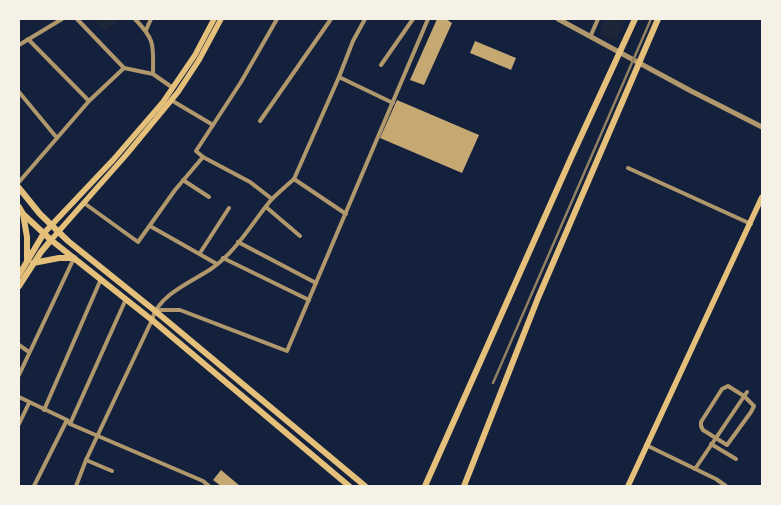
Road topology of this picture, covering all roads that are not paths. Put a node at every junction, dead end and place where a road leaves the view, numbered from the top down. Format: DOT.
graph roads {
  1 [pos="50,19"];
  2 [pos="62,19"];
  3 [pos="77,19"];
  4 [pos="135,19"];
  5 [pos="151,19"];
  6 [pos="214,19"];
  7 [pos="221,19"];
  8 [pos="277,19"];
  9 [pos="331,19"];
  10 [pos="365,19"];
  11 [pos="413,19"];
  12 [pos="428,19"];
  13 [pos="558,19"];
  14 [pos="598,19"];
  15 [pos="635,19"];
  16 [pos="658,19"];
  17 [pos="53,24"];
  18 [pos="146,30"];
  19 [pos="591,35"];
  20 [pos="28,40"];
  21 [pos="19,43"];
  22 [pos="620,52"];
  23 [pos="640,62"];
  24 [pos="381,65"];
  25 [pos="124,68"];
  26 [pos="153,74"];
  27 [pos="339,77"];
  28 [pos="173,88"];
  29 [pos="19,92"];
  30 [pos="171,100"];
  31 [pos="89,101"];
  32 [pos="393,103"];
  33 [pos="260,121"];
  34 [pos="213,125"];
  35 [pos="762,127"];
  36 [pos="57,138"];
  37 [pos="203,157"];
  38 [pos="628,168"];
  39 [pos="294,179"];
  40 [pos="183,180"];
  41 [pos="19,182"];
  42 [pos="19,188"];
  43 [pos="210,197"];
  44 [pos="762,197"];
  45 [pos="272,199"];
  46 [pos="84,202"];
  47 [pos="266,207"];
  48 [pos="19,208"];
  49 [pos="229,208"];
  50 [pos="23,214"];
  51 [pos="346,214"];
  52 [pos="751,224"];
  53 [pos="51,225"];
  54 [pos="150,226"];
  55 [pos="57,231"];
  56 [pos="44,233"];
  57 [pos="300,236"];
  58 [pos="51,240"];
  59 [pos="238,242"];
  60 [pos="200,253"];
  61 [pos="74,258"];
  62 [pos="223,258"];
  63 [pos="30,262"];
  64 [pos="216,264"];
  65 [pos="19,275"];
  66 [pos="101,279"];
  67 [pos="316,283"];
  68 [pos="19,286"];
  69 [pos="126,299"];
  70 [pos="309,300"];
  71 [pos="154,310"];
  72 [pos="152,320"];
  73 [pos="19,345"];
  74 [pos="29,352"];
  75 [pos="19,375"];
  76 [pos="746,394"];
  77 [pos="19,398"];
  78 [pos="29,402"];
  79 [pos="44,410"];
  80 [pos="69,422"];
  81 [pos="19,424"];
  82 [pos="99,435"];
  83 [pos="715,438"];
  84 [pos="711,444"];
  85 [pos="646,445"];
  86 [pos="736,459"];
  87 [pos="86,460"];
  88 [pos="695,469"];
  89 [pos="112,470"];
  90 [pos="716,480"];
  91 [pos="34,486"];
  92 [pos="76,486"];
  93 [pos="209,486"];
  94 [pos="350,486"];
  95 [pos="366,486"];
  96 [pos="425,486"];
  97 [pos="464,486"];
  98 [pos="628,486"];
  99 [pos="714,486"];
  100 [pos="726,486"];
  1 -- 17 [label="street"];
  2 -- 17 [label="street"];
  3 -- 25 [label="street"];
  4 -- 18 [label="street"];
  5 -- 18 [label="street"];
  6 -- 28 [label="main road"];
  7 -- 30 [label="main road"];
  8 -- 34 [label="street"];
  9 -- 33 [label="street"];
  10 -- 27 [label="street"];
  11 -- 24 [label="street"];
  12 -- 32 [label="street"];
  13 -- 19 [label="street"];
  14 -- 19 [label="street"];
  15 -- 22 [label="main road"];
  16 -- 23 [label="main road"];
  17 -- 20 [label="street"];
  18 -- 26 [label="street"];
  19 -- 22 [label="street"];
  20 -- 21 [label="street"];
  20 -- 31 [label="street"];
  22 -- 23 [label="street"];
  22 -- 96 [label="main road"];
  23 -- 35 [label="street"];
  23 -- 97 [label="main road"];
  25 -- 26 [label="street"];
  25 -- 31 [label="street"];
  26 -- 28 [label="street"];
  27 -- 32 [label="street"];
  27 -- 39 [label="street"];
  28 -- 53 [label="main road"];
  29 -- 36 [label="street"];
  30 -- 34 [label="street"];
  30 -- 46 [label="main road"];
  31 -- 36 [label="street"];
  32 -- 51 [label="street"];
  34 -- 37 [label="street"];
  36 -- 41 [label="street"];
  37 -- 40 [label="street"];
  37 -- 45 [label="street"];
  38 -- 52 [label="street"];
  39 -- 45 [label="street"];
  39 -- 51 [label="street"];
  40 -- 43 [label="street"];
  40 -- 54 [label="street"];
  42 -- 53 [label="main road"];
  44 -- 52 [label="main road"];
  45 -- 47 [label="street"];
  46 -- 54 [label="street"];
  46 -- 55 [label="main road"];
  47 -- 57 [label="street"];
  47 -- 59 [label="street"];
  48 -- 50 [label="main road"];
  49 -- 60 [label="street"];
  50 -- 56 [label="main road"];
  50 -- 63 [label="main road"];
  51 -- 67 [label="street"];
  52 -- 85 [label="main road"];
  53 -- 55 [label="main road"];
  53 -- 56 [label="main road"];
  54 -- 60 [label="street"];
  55 -- 58 [label="main road"];
  55 -- 71 [label="main road"];
  56 -- 58 [label="main road"];
  56 -- 63 [label="main road"];
  58 -- 61 [label="main road"];
  58 -- 63 [label="main road"];
  59 -- 62 [label="street"];
  59 -- 67 [label="street"];
  60 -- 64 [label="street"];
  61 -- 63 [label="main road"];
  61 -- 66 [label="main road"];
  61 -- 74 [label="street"];
  62 -- 64 [label="street"];
  62 -- 70 [label="street"];
  63 -- 65 [label="main road"];
  63 -- 68 [label="main road"];
  64 -- 71 [label="street"];
  66 -- 69 [label="main road"];
  66 -- 79 [label="street"];
  67 -- 70 [label="street"];
  69 -- 72 [label="main road"];
  69 -- 80 [label="street"];
  70 -- 71 [label="street"];
  71 -- 72 [label="street"];
  71 -- 95 [label="main road"];
  72 -- 82 [label="street"];
  72 -- 94 [label="main road"];
  73 -- 74 [label="street"];
  74 -- 75 [label="street"];
  76 -- 83 [label="street"];
  76 -- 83 [label="street"];
  76 -- 83 [label="street"];
  77 -- 78 [label="street"];
  78 -- 79 [label="street"];
  78 -- 81 [label="street"];
  79 -- 80 [label="street"];
  80 -- 82 [label="street"];
  80 -- 91 [label="street"];
  82 -- 87 [label="street"];
  82 -- 93 [label="street"];
  83 -- 84 [label="street"];
  84 -- 86 [label="street"];
  84 -- 88 [label="street"];
  85 -- 88 [label="street"];
  85 -- 98 [label="main road"];
  87 -- 89 [label="street"];
  87 -- 92 [label="street"];
  88 -- 90 [label="street"];
  90 -- 99 [label="street"];
  90 -- 100 [label="street"];
}
